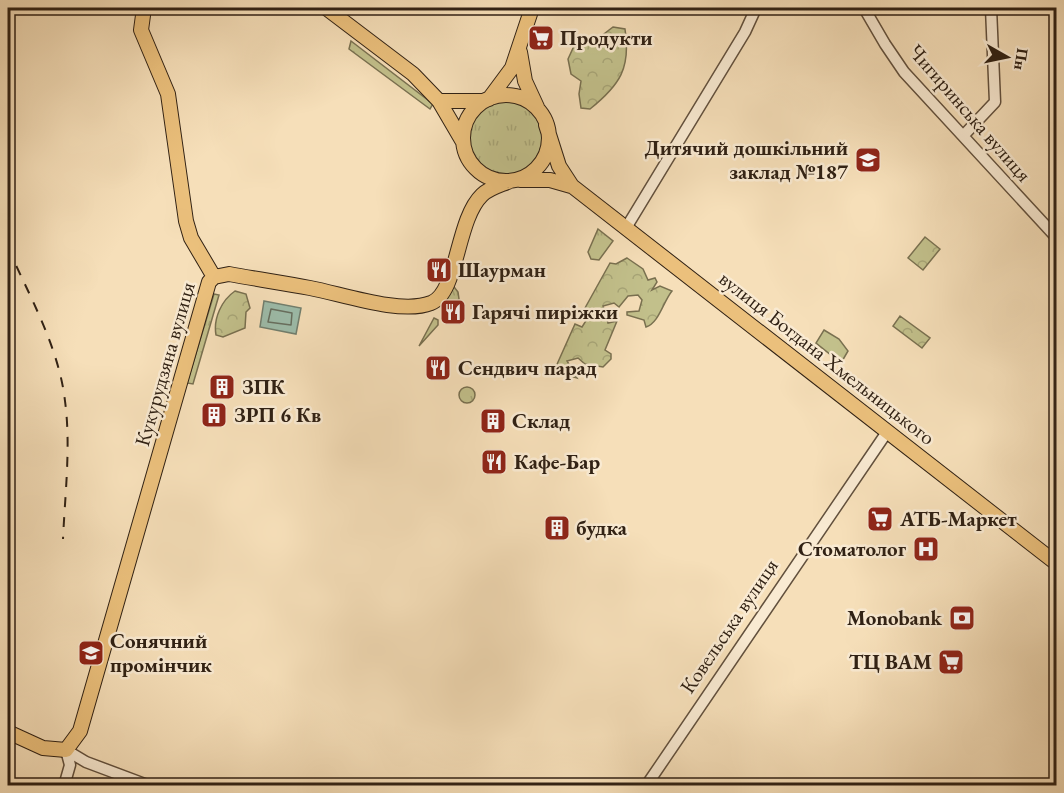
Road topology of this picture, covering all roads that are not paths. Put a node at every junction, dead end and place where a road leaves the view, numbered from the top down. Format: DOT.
graph roads {
  1 [pos="144,8"];
  2 [pos="327,8"];
  3 [pos="532,8"];
  4 [pos="756,8"];
  5 [pos="864,8"];
  6 [pos="991,8"];
  7 [pos="520,51"];
  8 [pos="486,100"];
  9 [pos="439,101"];
  10 [pos="540,112"];
  11 [pos="546,125"];
  12 [pos="963,136"];
  13 [pos="463,142"];
  14 [pos="513,181"];
  15 [pos="571,186"];
  16 [pos="626,228"];
  17 [pos="1056,237"];
  18 [pos="214,277"];
  19 [pos="887,432"];
  20 [pos="1056,563"];
  21 [pos="8,732"];
  22 [pos="66,750"];
  23 [pos="64,786"];
  24 [pos="150,786"];
  25 [pos="646,786"];
  1 -- 18 [label="main road"];
  2 -- 9 [label="main road"];
  3 -- 7 [label="main road"];
  4 -- 16 [label="street"];
  5 -- 12 [label="street, Чигиринська вулиця"];
  6 -- 12 [label="street"];
  7 -- 8 [label="main road"];
  7 -- 10 [label="main road"];
  8 -- 9 [label="main road"];
  8 -- 10 [label="main road"];
  8 -- 13 [label="main road"];
  9 -- 13 [label="main road"];
  10 -- 11 [label="main road"];
  11 -- 14 [label="main road"];
  11 -- 15 [label="main road, вулиця Богдана Хмельницького"];
  12 -- 17 [label="street, Чигиринська вулиця"];
  13 -- 14 [label="main road"];
  14 -- 15 [label="main road, вулиця Богдана Хмельницького"];
  14 -- 18 [label="main road, Кукурудзяна вулиця"];
  15 -- 16 [label="main road, вулиця Богдана Хмельницького"];
  16 -- 19 [label="main road, вулиця Богдана Хмельницького"];
  18 -- 22 [label="main road, Кукурудзяна вулиця"];
  19 -- 20 [label="main road, вулиця Богдана Хмельницького"];
  19 -- 25 [label="street, Ковельська вулиця"];
  21 -- 22 [label="main road"];
  22 -- 23 [label="street"];
  22 -- 24 [label="street"];
}
